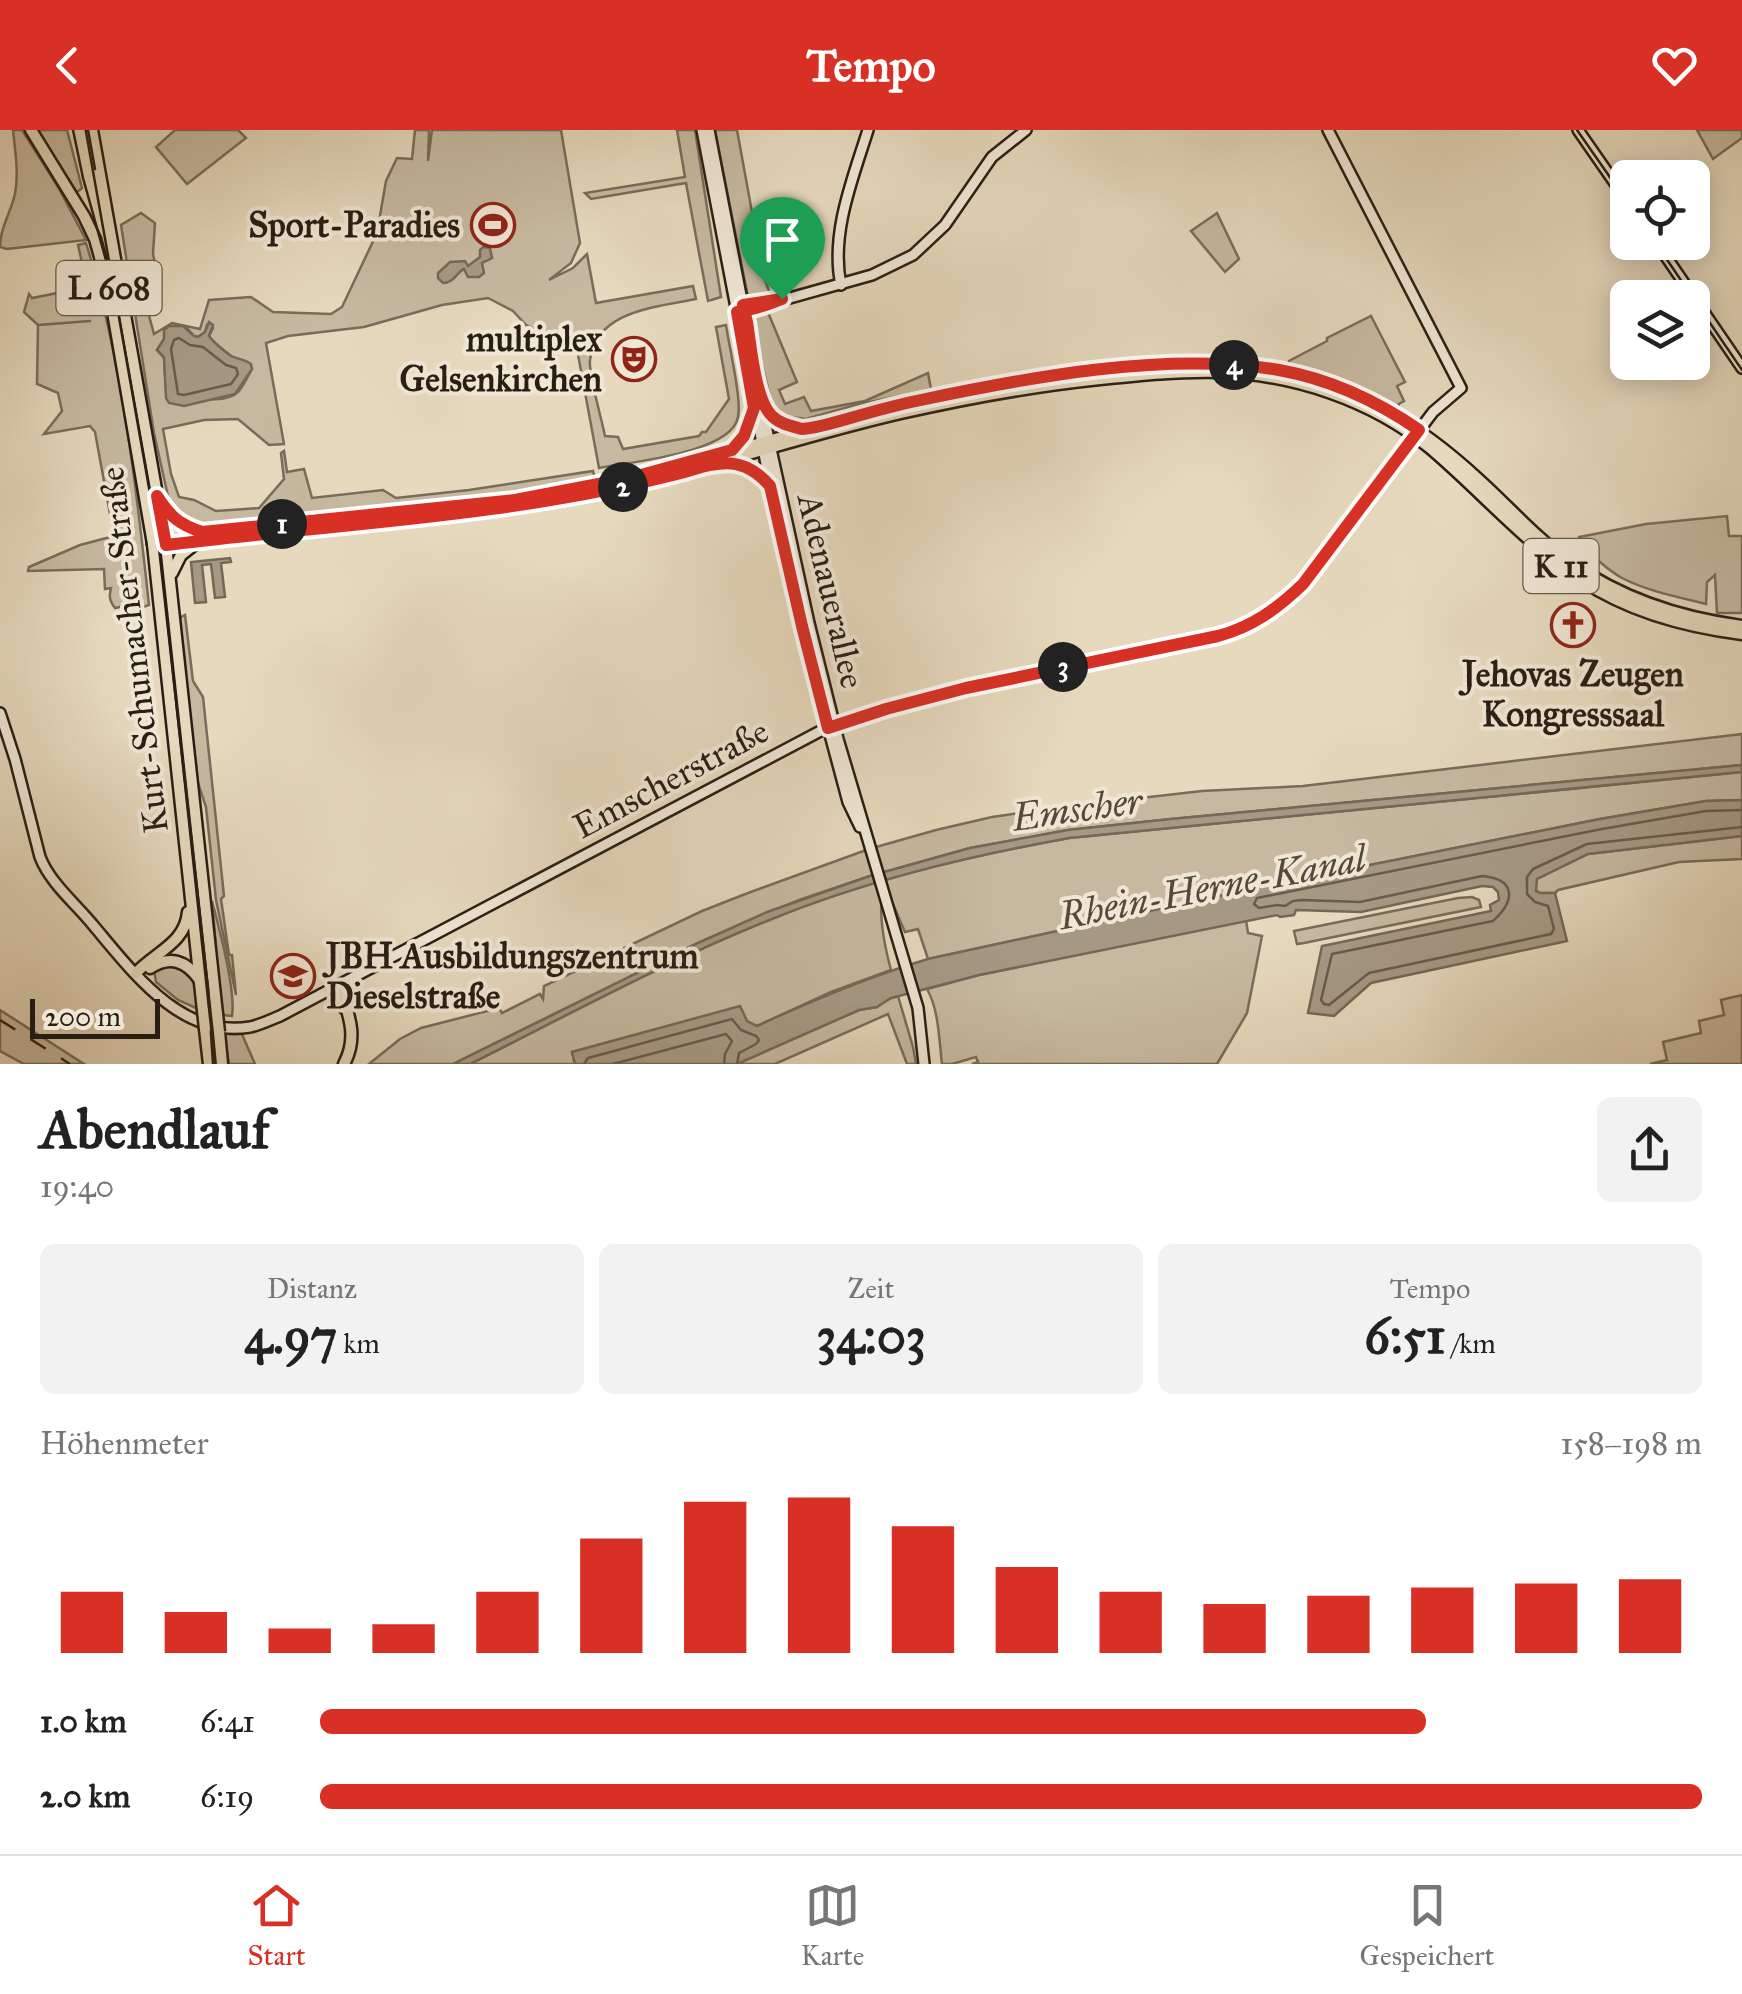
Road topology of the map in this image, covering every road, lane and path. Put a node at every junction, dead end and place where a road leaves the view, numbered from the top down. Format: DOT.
graph roads {
  1 [pos="31,130"];
  2 [pos="92,130"];
  3 [pos="706,130"];
  4 [pos="868,130"];
  5 [pos="1026,130"];
  6 [pos="1328,130"];
  7 [pos="1578,130"];
  8 [pos="1610,176"];
  9 [pos="1668,260"];
  10 [pos="841,284"];
  11 [pos="740,309"];
  12 [pos="1742,368"];
  13 [pos="759,406"];
  14 [pos="807,429"];
  15 [pos="1417,433"];
  16 [pos="766,445"];
  17 [pos="732,450"];
  18 [pos="723,462"];
  19 [pos="770,486"];
  20 [pos="157,496"];
  21 [pos="203,536"];
  22 [pos="165,540"];
  23 [pos="153,544"];
  24 [pos="170,579"];
  25 [pos="1742,626"];
  26 [pos="1742,634"];
  27 [pos="0,713"];
  28 [pos="831,726"];
  29 [pos="192,897"];
  30 [pos="139,972"];
  31 [pos="200,982"];
  32 [pos="334,988"];
  33 [pos="209,1064"];
  34 [pos="222,1064"];
  35 [pos="344,1064"];
  36 [pos="924,1064"];
  1 -- 23 [label="main road, Kurt-Schumacher-Straße / L 608"];
  2 -- 20 [label="main road, Kurt-Schumacher-Straße / L 608"];
  3 -- 11 [label="street, Adenauerallee"];
  4 -- 10 [label="street"];
  5 -- 10 [label="street"];
  6 -- 15 [label="street, Emscherstraße"];
  7 -- 8 [label="street"];
  9 -- 12 [label="street"];
  10 -- 11 [label="street"];
  11 -- 13 [label="street, Adenauerallee"];
  13 -- 14 [label="street"];
  13 -- 16 [label="street, Adenauerallee"];
  13 -- 17 [label="street"];
  14 -- 15 [label="main road, K 11"];
  14 -- 16 [label="main road, K 11"];
  15 -- 16 [label="main road, K 11"];
  15 -- 25 [label="main road, K 11"];
  15 -- 26 [label="main road, K 11"];
  15 -- 28 [label="street, Emscherstraße"];
  16 -- 17 [label="main road, K 11"];
  16 -- 18 [label="main road, K 11"];
  16 -- 19 [label="street, Adenauerallee"];
  16 -- 28 [label="street, Adenauerallee"];
  17 -- 21 [label="main road, K 11"];
  18 -- 19 [label="street"];
  18 -- 21 [label="main road, K 11"];
  19 -- 28 [label="street, Adenauerallee"];
  20 -- 21 [label="main road"];
  20 -- 22 [label="main road, Kurt-Schumacher-Straße / L 608"];
  21 -- 22 [label="main road, K 11"];
  21 -- 24 [label="main road"];
  22 -- 23 [label="main road, K 11"];
  22 -- 24 [label="main road, Kurt-Schumacher-Straße / L 608"];
  23 -- 29 [label="main road, Kurt-Schumacher-Straße / L 608"];
  24 -- 34 [label="main road, Kurt-Schumacher-Straße / L 608, bridge"];
  27 -- 30 [label="street"];
  28 -- 32 [label="street, Emscherstraße"];
  28 -- 36 [label="street, Adenauerallee"];
  29 -- 30 [label="main road, L 608"];
  29 -- 31 [label="main road, Kurt-Schumacher-Straße / L 608"];
  30 -- 31 [label="main road"];
  30 -- 32 [label="street, Emscherstraße"];
  31 -- 33 [label="main road, Kurt-Schumacher-Straße / L 608, bridge"];
  32 -- 35 [label="main road"];
}
